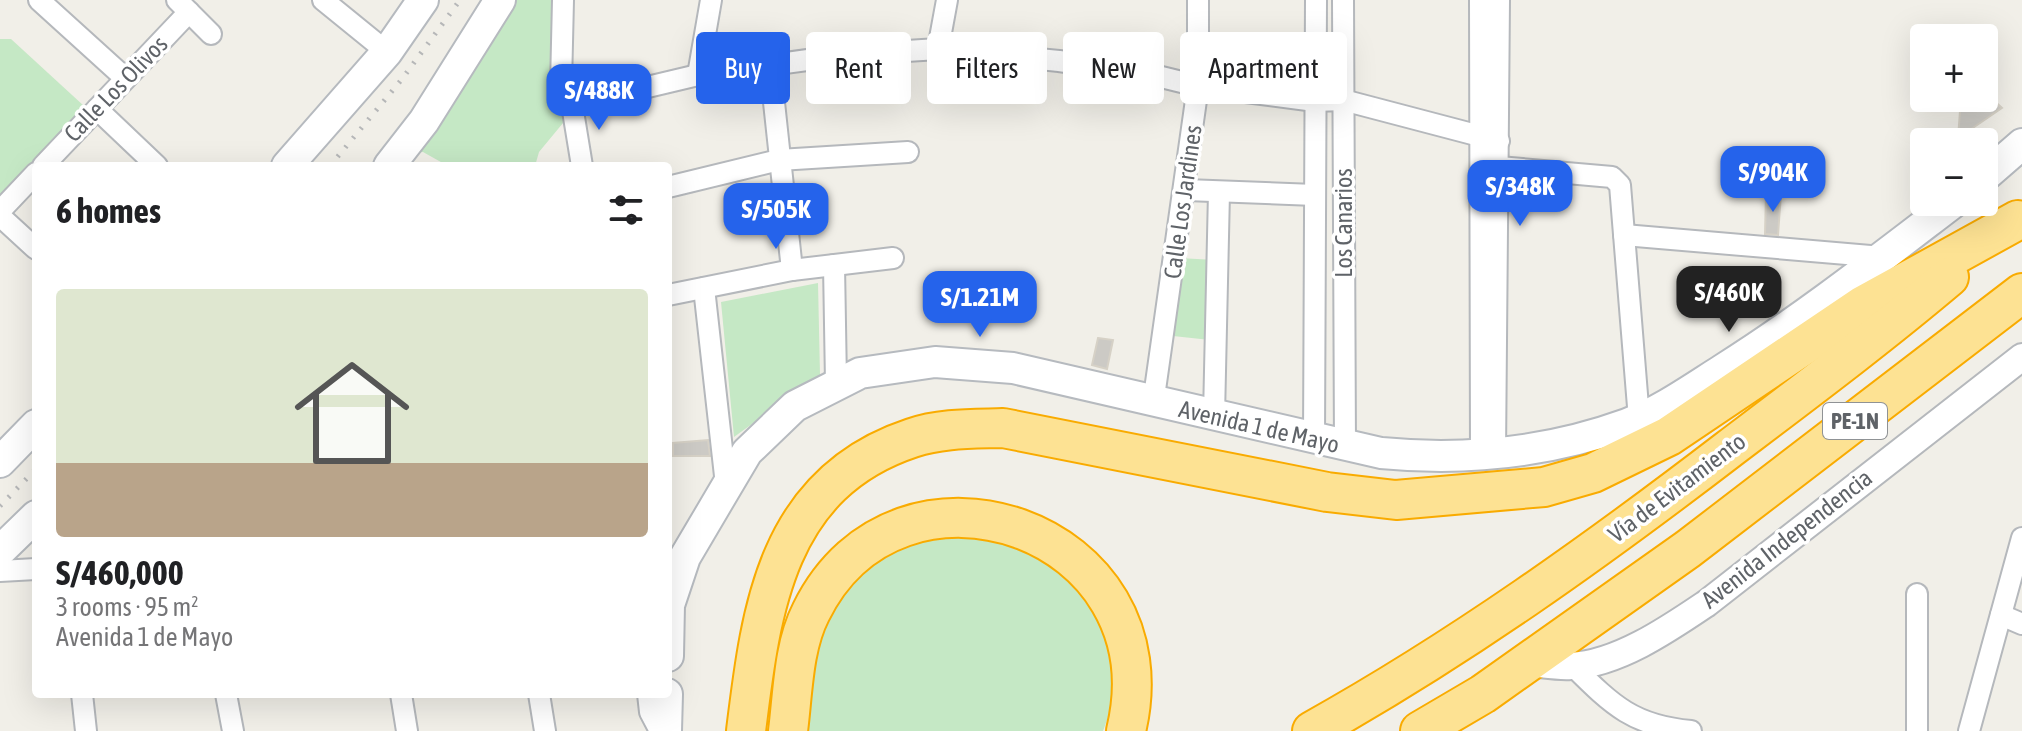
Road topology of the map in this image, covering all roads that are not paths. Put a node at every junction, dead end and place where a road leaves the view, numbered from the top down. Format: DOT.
graph roads {
  1 [pos="39,0"];
  2 [pos="323,0"];
  3 [pos="423,0"];
  4 [pos="500,0"];
  5 [pos="563,0"];
  6 [pos="711,0"];
  7 [pos="947,0"];
  8 [pos="1198,0"];
  9 [pos="1316,0"];
  10 [pos="1343,0"];
  11 [pos="1480,0"];
  12 [pos="1499,0"];
  13 [pos="183,6"];
  14 [pos="705,32"];
  15 [pos="941,32"];
  16 [pos="1198,32"];
  17 [pos="1316,32"];
  18 [pos="1343,32"];
  19 [pos="211,34"];
  20 [pos="927,50"];
  21 [pos="387,52"];
  22 [pos="1047,60"];
  23 [pos="790,62"];
  24 [pos="696,75"];
  25 [pos="125,78"];
  26 [pos="1180,82"];
  27 [pos="1347,101"];
  28 [pos="774,104"];
  29 [pos="1196,104"];
  30 [pos="1315,104"];
  31 [pos="1343,104"];
  32 [pos="572,105"];
  33 [pos="97,109"];
  34 [pos="1490,140"];
  35 [pos="2022,144"];
  36 [pos="908,152"];
  37 [pos="779,160"];
  38 [pos="47,162"];
  39 [pos="153,162"];
  40 [pos="291,162"];
  41 [pos="392,162"];
  42 [pos="581,162"];
  43 [pos="1998,165"];
  44 [pos="1499,167"];
  45 [pos="32,178"];
  46 [pos="672,186"];
  47 [pos="1186,190"];
  48 [pos="1219,192"];
  49 [pos="1315,195"];
  50 [pos="0,214"];
  51 [pos="1936,216"];
  52 [pos="2020,218"];
  53 [pos="1624,235"];
  54 [pos="32,245"];
  55 [pos="1882,257"];
  56 [pos="893,258"];
  57 [pos="834,265"];
  58 [pos="792,270"];
  59 [pos="704,288"];
  60 [pos="2022,293"];
  61 [pos="672,294"];
  62 [pos="2022,357"];
  63 [pos="836,383"];
  64 [pos="1153,404"];
  65 [pos="1214,416"];
  66 [pos="1639,419"];
  67 [pos="32,429"];
  68 [pos="1314,440"];
  69 [pos="1345,447"];
  70 [pos="1488,455"];
  71 [pos="0,462"];
  72 [pos="726,485"];
  73 [pos="32,520"];
  74 [pos="2022,538"];
  75 [pos="0,551"];
  76 [pos="32,569"];
  77 [pos="0,571"];
  78 [pos="1917,594"];
  79 [pos="672,596"];
  80 [pos="2001,615"];
  81 [pos="2022,624"];
  82 [pos="1528,663"];
  83 [pos="1573,666"];
  84 [pos="1483,694"];
  85 [pos="82,698"];
  86 [pos="227,698"];
  87 [pos="402,698"];
  88 [pos="540,698"];
  89 [pos="648,698"];
  90 [pos="667,698"];
  91 [pos="86,731"];
  92 [pos="233,731"];
  93 [pos="407,731"];
  94 [pos="545,731"];
  95 [pos="660,731"];
  96 [pos="666,731"];
  97 [pos="746,731"];
  98 [pos="788,731"];
  99 [pos="1126,731"];
  100 [pos="1312,731"];
  101 [pos="1420,731"];
  102 [pos="1449,731"];
  103 [pos="1691,731"];
  104 [pos="1917,731"];
  105 [pos="1969,731"];
  1 -- 25 [label="street"];
  2 -- 21 [label="street"];
  3 -- 21 [label="main road"];
  4 -- 41 [label="main road"];
  5 -- 32 [label="street"];
  6 -- 14 [label="street"];
  7 -- 15 [label="street"];
  8 -- 16 [label="street, Calle Los Jardines"];
  9 -- 17 [label="street"];
  10 -- 18 [label="street, Los Canarios"];
  11 -- 34 [label="street"];
  12 -- 34 [label="street"];
  13 -- 19 [label="street"];
  13 -- 25 [label="street, Calle Los Olivos"];
  20 -- 23 [label="street"];
  21 -- 40 [label="main road"];
  22 -- 26 [label="street"];
  24 -- 32 [label="street"];
  25 -- 33 [label="street, Calle Los Olivos"];
  27 -- 34 [label="street"];
  28 -- 37 [label="street"];
  29 -- 47 [label="street, Calle Los Jardines"];
  30 -- 49 [label="street"];
  31 -- 69 [label="street, Los Canarios"];
  32 -- 42 [label="street"];
  33 -- 38 [label="street, Calle Los Olivos"];
  33 -- 39 [label="street"];
  34 -- 44 [label="street"];
  34 -- 70 [label="street"];
  35 -- 43 [label="main road"];
  36 -- 37 [label="street"];
  37 -- 46 [label="street"];
  37 -- 58 [label="street"];
  44 -- 53 [label="street"];
  44 -- 70 [label="street"];
  45 -- 50 [label="street"];
  47 -- 48 [label="street"];
  47 -- 64 [label="street, Calle Los Jardines"];
  48 -- 49 [label="street"];
  48 -- 65 [label="street"];
  49 -- 68 [label="street"];
  50 -- 54 [label="street"];
  51 -- 55 [label="main road, Avenida 1 de Mayo"];
  52 -- 97 [label="highway"];
  52 -- 100 [label="highway, Vía de Evitamiento / PE-1N"];
  53 -- 55 [label="street"];
  53 -- 66 [label="street"];
  55 -- 66 [label="main road, Avenida 1 de Mayo"];
  56 -- 57 [label="street"];
  57 -- 58 [label="street"];
  57 -- 63 [label="street"];
  58 -- 59 [label="street"];
  59 -- 61 [label="street"];
  59 -- 72 [label="street"];
  60 -- 82 [label="highway, PE-1N"];
  62 -- 83 [label="street, Avenida Independencia"];
  63 -- 64 [label="main road, Avenida 1 de Mayo"];
  63 -- 72 [label="main road, Avenida 1 de Mayo"];
  64 -- 65 [label="main road, Avenida 1 de Mayo"];
  65 -- 68 [label="main road, Avenida 1 de Mayo"];
  66 -- 70 [label="main road, Avenida 1 de Mayo"];
  67 -- 71 [label="main road"];
  68 -- 69 [label="main road, Avenida 1 de Mayo"];
  69 -- 70 [label="main road, Avenida 1 de Mayo"];
  72 -- 79 [label="main road, Avenida 1 de Mayo"];
  73 -- 75 [label="main road"];
  74 -- 80 [label="street"];
  76 -- 77 [label="street"];
  78 -- 104 [label="street"];
  80 -- 81 [label="street"];
  80 -- 105 [label="street"];
  82 -- 83 [label="street, Avenida Independencia"];
  82 -- 84 [label="highway, PE-1N"];
  83 -- 103 [label="street"];
  84 -- 101 [label="highway, PE-1N"];
  84 -- 102 [label="highway"];
  85 -- 91 [label="street"];
  86 -- 92 [label="street"];
  87 -- 93 [label="street"];
  88 -- 94 [label="street"];
  89 -- 95 [label="street"];
  90 -- 96 [label="main road"];
  98 -- 99 [label="highway"];
}
